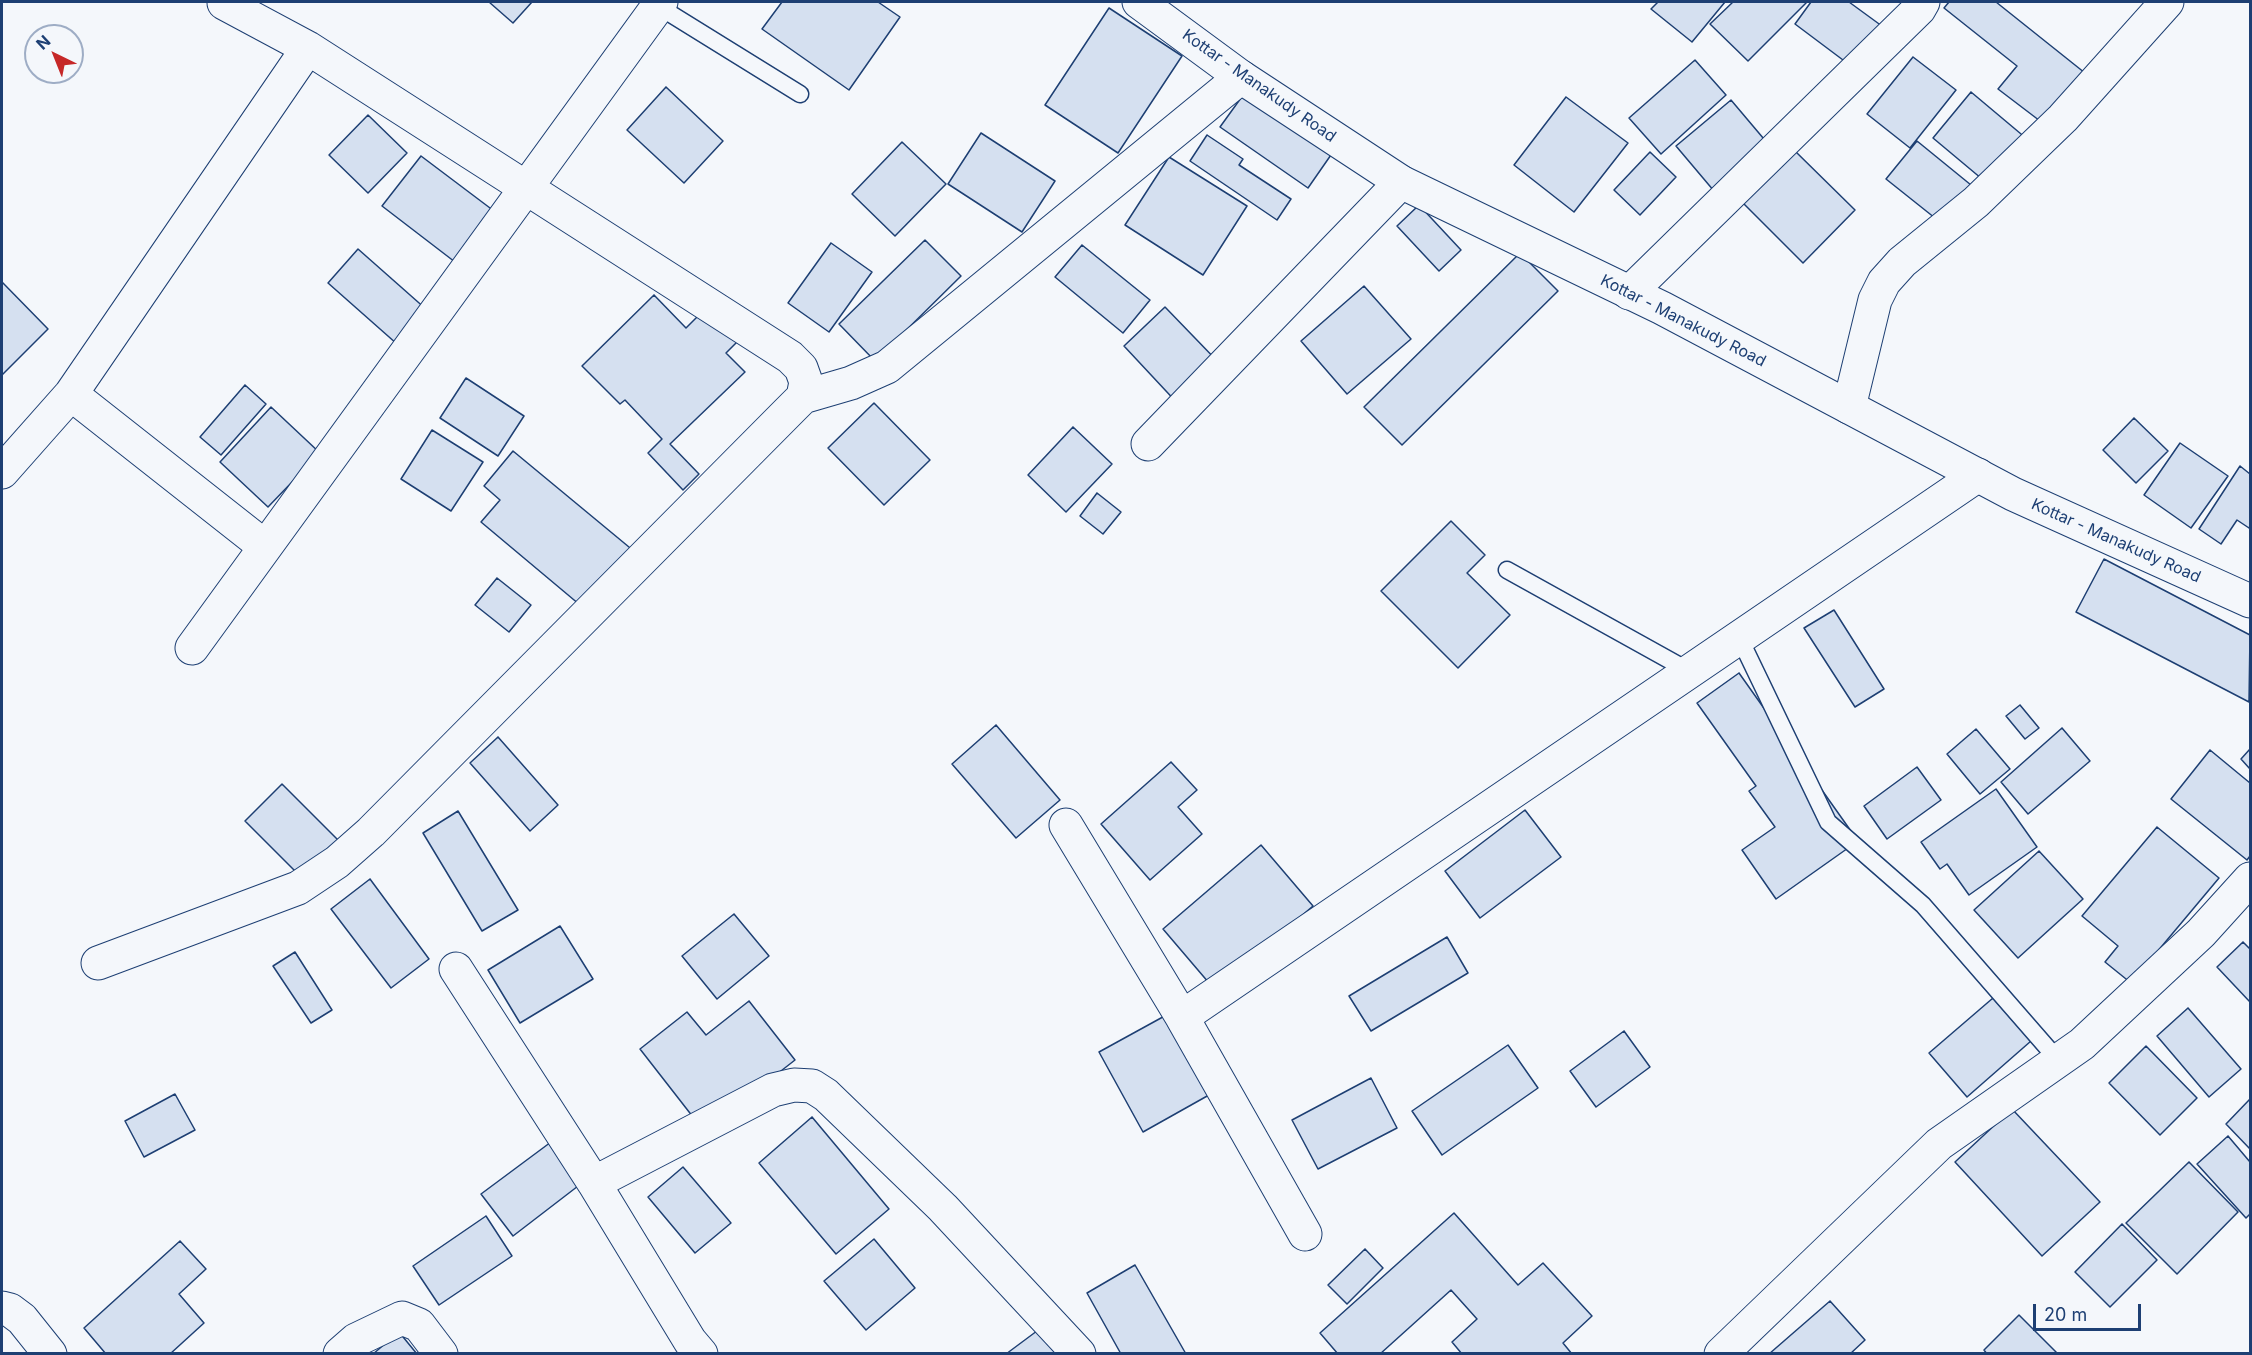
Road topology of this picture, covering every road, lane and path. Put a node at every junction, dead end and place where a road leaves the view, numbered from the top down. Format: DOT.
graph roads {
  1 [pos="1139,2"];
  2 [pos="1923,2"];
  3 [pos="2167,2"];
  4 [pos="224,3"];
  5 [pos="657,3"];
  6 [pos="308,48"];
  7 [pos="1240,77"];
  8 [pos="800,94"];
  9 [pos="1401,182"];
  10 [pos="525,186"];
  11 [pos="1629,293"];
  12 [pos="71,394"];
  13 [pos="803,397"];
  14 [pos="1849,407"];
  15 [pos="1148,444"];
  16 [pos="2,472"];
  17 [pos="1978,475"];
  18 [pos="264,546"];
  19 [pos="1507,570"];
  20 [pos="2250,601"];
  21 [pos="1740,639"];
  22 [pos="192,648"];
  23 [pos="1689,671"];
  24 [pos="1066,825"];
  25 [pos="2246,892"];
  26 [pos="98,963"];
  27 [pos="456,969"];
  28 [pos="1182,1017"];
  29 [pos="2058,1060"];
  30 [pos="594,1182"];
  31 [pos="1305,1234"];
  32 [pos="2,1308"];
  33 [pos="50,1353"];
  34 [pos="340,1353"];
  35 [pos="441,1353"];
  36 [pos="701,1353"];
  37 [pos="1079,1353"];
  38 [pos="1721,1353"];
  1 -- 7 [label="street, Kottar - Manakudy Road"];
  2 -- 11 [label="street"];
  3 -- 14 [label="street"];
  4 -- 6 [label="street"];
  5 -- 8 [label="lane"];
  5 -- 10 [label="street"];
  6 -- 10 [label="street"];
  6 -- 12 [label="street"];
  7 -- 9 [label="street, Kottar - Manakudy Road"];
  7 -- 13 [label="street"];
  9 -- 11 [label="street, Kottar - Manakudy Road"];
  9 -- 15 [label="street"];
  10 -- 13 [label="street"];
  10 -- 18 [label="street"];
  11 -- 14 [label="street, Kottar - Manakudy Road"];
  12 -- 16 [label="street"];
  12 -- 18 [label="street"];
  13 -- 26 [label="street"];
  14 -- 17 [label="street, Kottar - Manakudy Road"];
  17 -- 20 [label="street, Kottar - Manakudy Road"];
  17 -- 21 [label="street"];
  18 -- 22 [label="street"];
  19 -- 23 [label="lane"];
  21 -- 23 [label="street"];
  21 -- 29 [label="lane"];
  23 -- 28 [label="street"];
  24 -- 28 [label="street"];
  25 -- 29 [label="street"];
  27 -- 30 [label="street"];
  28 -- 31 [label="street"];
  29 -- 38 [label="street"];
  30 -- 36 [label="street"];
  30 -- 37 [label="street"];
  32 -- 33 [label="street"];
  34 -- 35 [label="street"];
}
